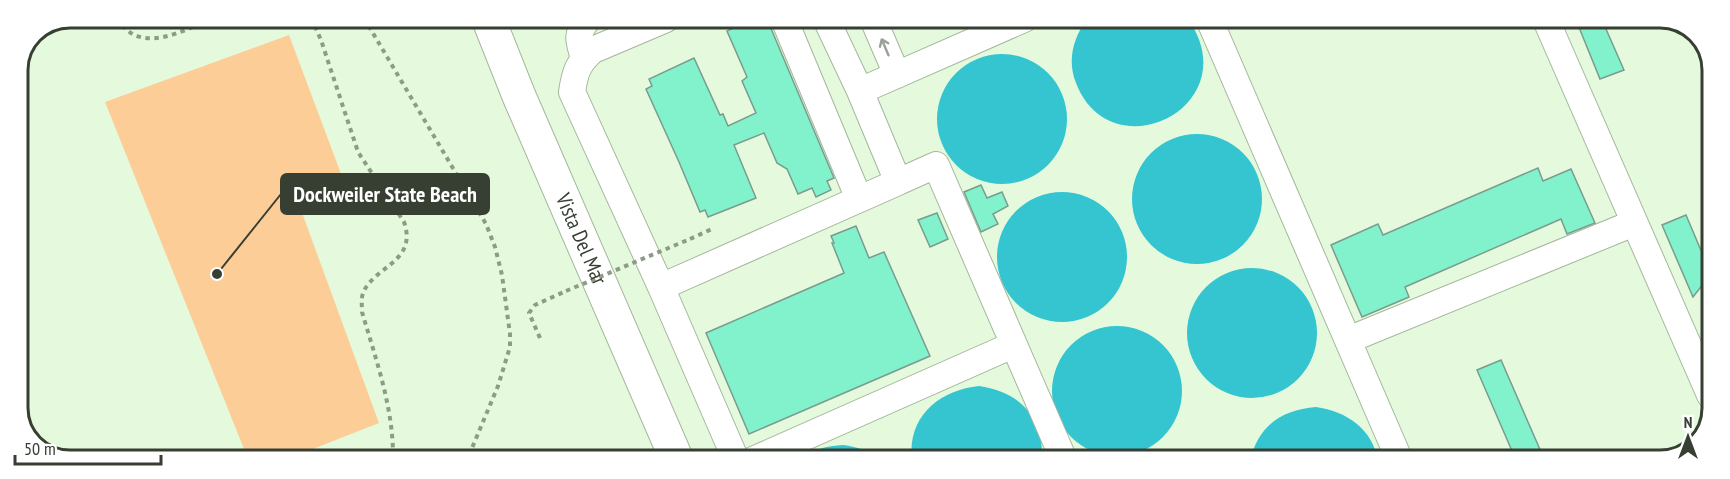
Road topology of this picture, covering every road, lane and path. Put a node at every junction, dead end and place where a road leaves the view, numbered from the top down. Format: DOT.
graph roads {
  1 [pos="124,28"];
  2 [pos="188,28"];
  3 [pos="317,28"];
  4 [pos="370,28"];
  5 [pos="492,28"];
  6 [pos="580,28"];
  7 [pos="645,28"];
  8 [pos="788,28"];
  9 [pos="830,28"];
  10 [pos="877,28"];
  11 [pos="1004,28"];
  12 [pos="1213,28"];
  13 [pos="1549,28"];
  14 [pos="584,58"];
  15 [pos="897,75"];
  16 [pos="860,91"];
  17 [pos="898,182"];
  18 [pos="859,199"];
  19 [pos="1634,223"];
  20 [pos="712,230"];
  21 [pos="661,287"];
  22 [pos="540,338"];
  23 [pos="1348,340"];
  24 [pos="1013,345"];
  25 [pos="1702,377"];
  26 [pos="393,450"];
  27 [pos="471,450"];
  28 [pos="673,450"];
  29 [pos="732,450"];
  30 [pos="776,450"];
  31 [pos="1060,450"];
  32 [pos="1395,450"];
  1 -- 2 [label="path"];
  3 -- 26 [label="path"];
  4 -- 27 [label="path"];
  5 -- 28 [label="main road, Vista Del Mar"];
  6 -- 14 [label="lane"];
  7 -- 14 [label="lane"];
  8 -- 18 [label="lane"];
  9 -- 16 [label="lane"];
  15 -- 10 [label="lane, one-way"];
  11 -- 15 [label="lane"];
  12 -- 23 [label="lane"];
  13 -- 19 [label="lane"];
  14 -- 21 [label="lane"];
  15 -- 16 [label="lane"];
  16 -- 17 [label="lane"];
  17 -- 18 [label="lane"];
  17 -- 24 [label="lane"];
  18 -- 21 [label="lane"];
  19 -- 23 [label="lane"];
  19 -- 25 [label="lane"];
  20 -- 22 [label="path, bridge"];
  21 -- 29 [label="lane"];
  23 -- 32 [label="lane"];
  24 -- 30 [label="lane"];
  24 -- 31 [label="lane"];
}
